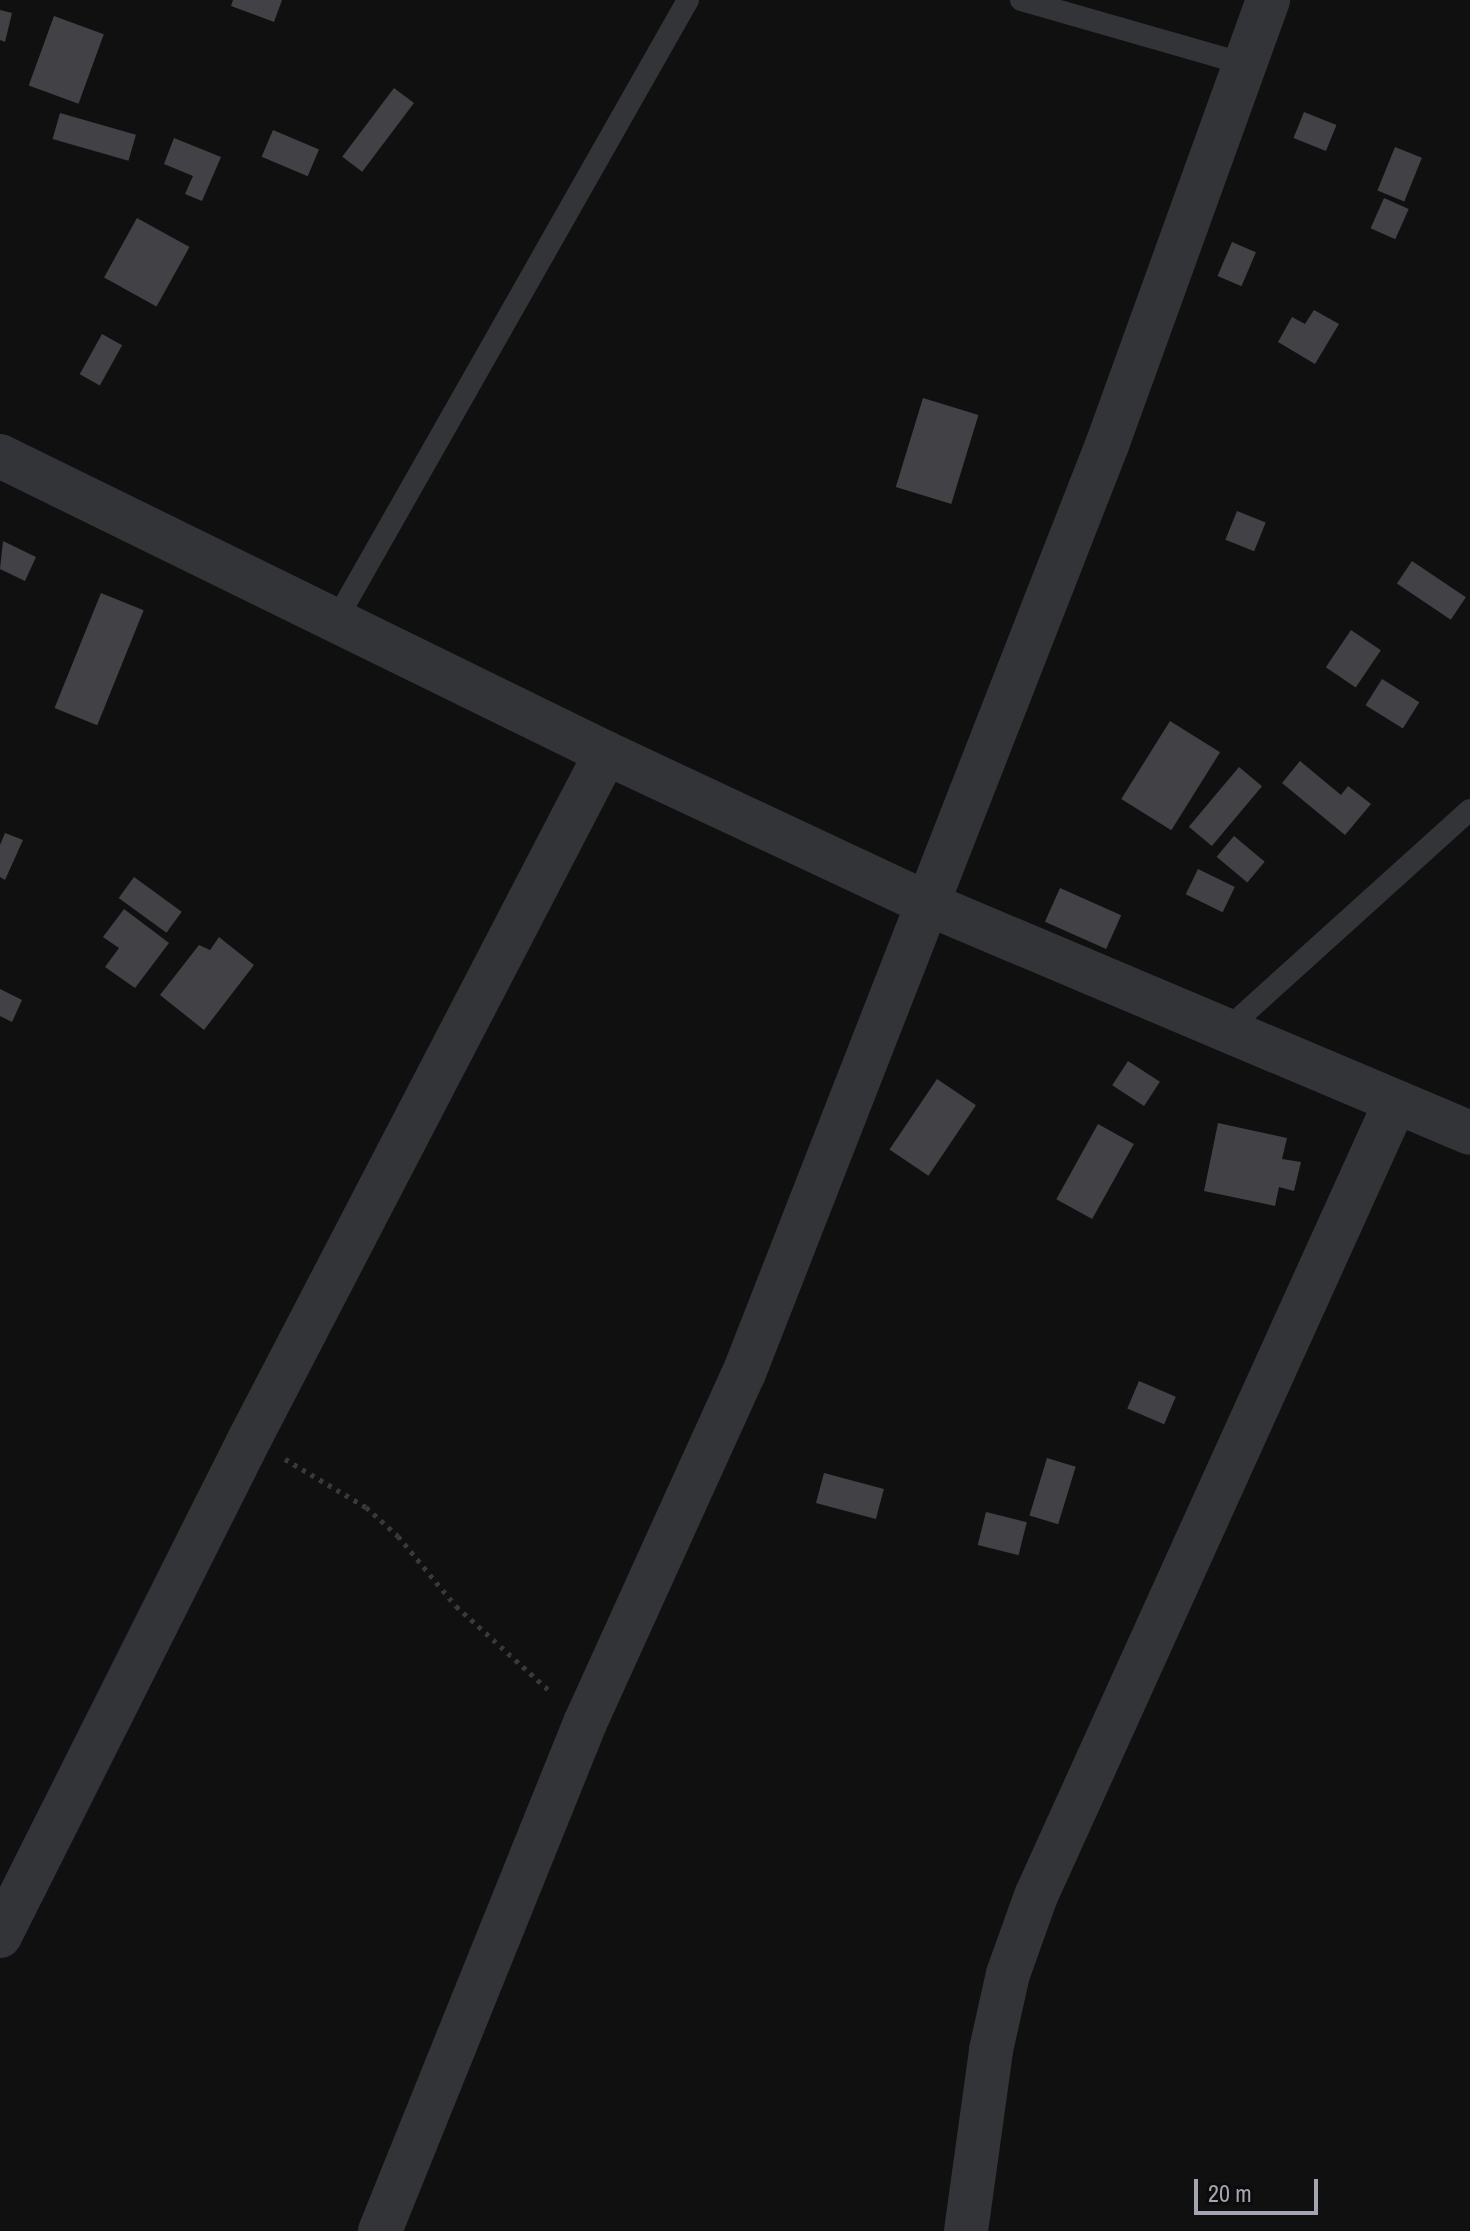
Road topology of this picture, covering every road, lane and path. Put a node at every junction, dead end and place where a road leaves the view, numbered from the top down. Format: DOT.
graph roads {
  1 [pos="688,0"];
  2 [pos="1021,0"];
  3 [pos="1268,0"];
  4 [pos="1244,64"];
  5 [pos="0,456"];
  6 [pos="335,622"];
  7 [pos="606,753"];
  8 [pos="1470,810"];
  9 [pos="928,904"];
  10 [pos="1224,1032"];
  11 [pos="1395,1103"];
  12 [pos="1470,1133"];
  13 [pos="250,1438"];
  14 [pos="585,1723"];
  15 [pos="0,1936"];
  16 [pos="380,2231"];
  17 [pos="966,2231"];
  1 -- 6 [label="lane"];
  2 -- 4 [label="lane"];
  3 -- 4 [label="street"];
  4 -- 9 [label="street"];
  5 -- 6 [label="street"];
  6 -- 7 [label="street"];
  7 -- 9 [label="street"];
  7 -- 13 [label="street"];
  8 -- 10 [label="lane"];
  9 -- 10 [label="street"];
  9 -- 14 [label="street"];
  10 -- 11 [label="street"];
  11 -- 12 [label="street"];
  11 -- 17 [label="street"];
  13 -- 14 [label="path"];
  13 -- 15 [label="street"];
  14 -- 16 [label="street"];
}
